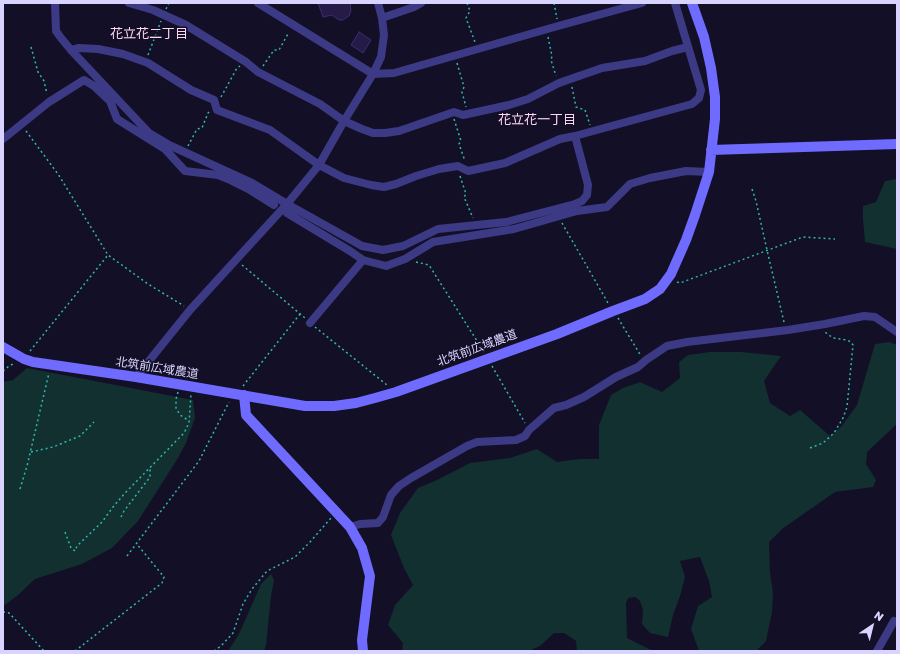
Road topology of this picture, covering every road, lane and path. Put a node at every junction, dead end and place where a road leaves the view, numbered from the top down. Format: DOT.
graph roads {
  1 [pos="55,3"];
  2 [pos="129,3"];
  3 [pos="258,3"];
  4 [pos="378,3"];
  5 [pos="421,3"];
  6 [pos="467,3"];
  7 [pos="554,3"];
  8 [pos="642,3"];
  9 [pos="675,3"];
  10 [pos="692,3"];
  11 [pos="164,14"];
  12 [pos="382,18"];
  13 [pos="294,25"];
  14 [pos="558,26"];
  15 [pos="546,29"];
  16 [pos="31,47"];
  17 [pos="688,47"];
  18 [pos="478,49"];
  19 [pos="71,50"];
  20 [pos="455,56"];
  21 [pos="145,62"];
  22 [pos="258,72"];
  23 [pos="374,74"];
  24 [pos="570,79"];
  25 [pos="558,83"];
  26 [pos="49,102"];
  27 [pos="454,112"];
  28 [pos="463,115"];
  29 [pos="344,121"];
  30 [pos="21,125"];
  31 [pos="593,131"];
  32 [pos="575,136"];
  33 [pos="3,140"];
  34 [pos="897,144"];
  35 [pos="711,150"];
  36 [pos="319,165"];
  37 [pos="458,166"];
  38 [pos="468,171"];
  39 [pos="709,172"];
  40 [pos="752,189"];
  41 [pos="286,204"];
  42 [pos="274,205"];
  43 [pos="288,213"];
  44 [pos="558,216"];
  45 [pos="476,226"];
  46 [pos="835,239"];
  47 [pos="409,243"];
  48 [pos="767,250"];
  49 [pos="416,252"];
  50 [pos="108,255"];
  51 [pos="405,258"];
  52 [pos="363,260"];
  53 [pos="667,279"];
  54 [pos="190,310"];
  55 [pos="613,311"];
  56 [pos="300,314"];
  57 [pos="310,323"];
  58 [pos="822,325"];
  59 [pos="786,330"];
  60 [pos="897,332"];
  61 [pos="3,347"];
  62 [pos="487,358"];
  63 [pos="24,359"];
  64 [pos="644,362"];
  65 [pos="51,365"];
  66 [pos="3,371"];
  67 [pos="136,377"];
  68 [pos="179,384"];
  69 [pos="192,386"];
  70 [pos="239,394"];
  71 [pos="189,421"];
  72 [pos="94,422"];
  73 [pos="529,430"];
  74 [pos="810,448"];
  75 [pos="31,452"];
  76 [pos="150,467"];
  77 [pos="20,489"];
  78 [pos="335,511"];
  79 [pos="121,517"];
  80 [pos="350,527"];
  81 [pos="65,532"];
  82 [pos="136,543"];
  83 [pos="126,556"];
  84 [pos="3,612"];
  85 [pos="894,621"];
  86 [pos="44,651"];
  87 [pos="75,651"];
  88 [pos="214,651"];
  89 [pos="363,651"];
  90 [pos="877,651"];
  1 -- 19 [label="street"];
  2 -- 11 [label="street"];
  3 -- 13 [label="street"];
  4 -- 12 [label="street"];
  5 -- 12 [label="street"];
  6 -- 18 [label="path"];
  7 -- 14 [label="path"];
  8 -- 14 [label="street"];
  9 -- 17 [label="street"];
  10 -- 35 [label="street, 北筑前広域農道"];
  11 -- 21 [label="path"];
  11 -- 22 [label="street"];
  12 -- 23 [label="street"];
  13 -- 22 [label="path"];
  13 -- 23 [label="street"];
  14 -- 15 [label="street"];
  15 -- 18 [label="street"];
  15 -- 25 [label="path"];
  16 -- 26 [label="path"];
  17 -- 24 [label="street"];
  17 -- 31 [label="street"];
  18 -- 20 [label="street"];
  19 -- 21 [label="street"];
  19 -- 41 [label="street"];
  20 -- 23 [label="street"];
  20 -- 28 [label="path"];
  21 -- 36 [label="street"];
  22 -- 29 [label="street"];
  23 -- 29 [label="street"];
  24 -- 25 [label="street"];
  24 -- 31 [label="path"];
  25 -- 28 [label="street"];
  26 -- 30 [label="street"];
  26 -- 42 [label="street"];
  27 -- 28 [label="street"];
  27 -- 29 [label="street"];
  27 -- 38 [label="path"];
  29 -- 36 [label="street"];
  30 -- 33 [label="street"];
  30 -- 50 [label="path"];
  31 -- 32 [label="street"];
  32 -- 38 [label="street"];
  32 -- 45 [label="street"];
  34 -- 35 [label="street"];
  35 -- 39 [label="street, 北筑前広域農道"];
  36 -- 37 [label="street"];
  36 -- 41 [label="street"];
  37 -- 38 [label="street"];
  37 -- 45 [label="path"];
  39 -- 44 [label="street"];
  39 -- 53 [label="street, 北筑前広域農道"];
  40 -- 48 [label="path"];
  41 -- 47 [label="street"];
  41 -- 54 [label="street"];
  43 -- 52 [label="street"];
  44 -- 49 [label="street"];
  44 -- 55 [label="path"];
  45 -- 47 [label="street"];
  46 -- 48 [label="path"];
  47 -- 49 [label="street"];
  48 -- 53 [label="path"];
  48 -- 59 [label="path"];
  49 -- 51 [label="street"];
  50 -- 54 [label="path"];
  50 -- 63 [label="path"];
  51 -- 52 [label="street"];
  51 -- 62 [label="path"];
  52 -- 57 [label="street"];
  53 -- 55 [label="street, 北筑前広域農道"];
  54 -- 67 [label="street"];
  55 -- 62 [label="street, 北筑前広域農道"];
  55 -- 64 [label="path"];
  56 -- 70 [label="path"];
  58 -- 59 [label="street"];
  58 -- 60 [label="street"];
  58 -- 74 [label="path"];
  59 -- 64 [label="street"];
  61 -- 63 [label="street, 北筑前広域農道"];
  62 -- 70 [label="street, 北筑前広域農道"];
  62 -- 73 [label="path"];
  63 -- 65 [label="street, 北筑前広域農道"];
  63 -- 66 [label="path"];
  64 -- 73 [label="street"];
  65 -- 67 [label="street, 北筑前広域農道"];
  65 -- 75 [label="path"];
  67 -- 68 [label="street, 北筑前広域農道"];
  68 -- 69 [label="street, 北筑前広域農道"];
  68 -- 71 [label="path"];
  69 -- 70 [label="street, 北筑前広域農道"];
  69 -- 71 [label="path"];
  70 -- 78 [label="street"];
  70 -- 82 [label="path"];
  71 -- 76 [label="path"];
  72 -- 75 [label="path"];
  73 -- 80 [label="street"];
  75 -- 77 [label="path"];
  76 -- 79 [label="path"];
  76 -- 81 [label="path"];
  78 -- 80 [label="street"];
  78 -- 88 [label="path"];
  80 -- 89 [label="street"];
  82 -- 83 [label="path"];
  82 -- 87 [label="path"];
  84 -- 86 [label="path"];
  85 -- 90 [label="street"];
}
